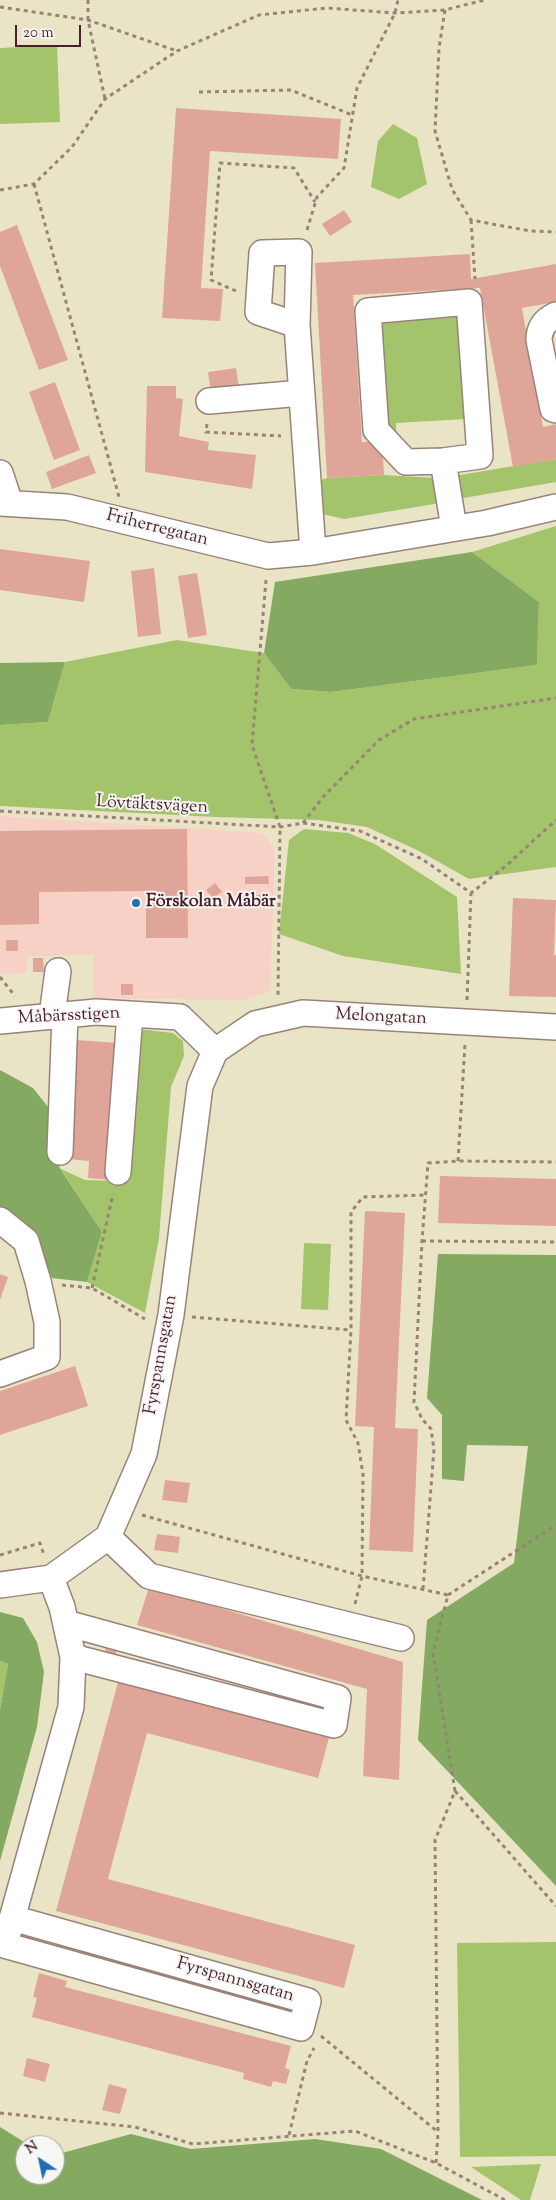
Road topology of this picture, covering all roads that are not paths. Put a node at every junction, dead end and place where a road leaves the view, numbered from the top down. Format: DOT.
graph roads {
  1 [pos="556,315"];
  2 [pos="297,325"];
  3 [pos="302,393"];
  4 [pos="209,401"];
  5 [pos="556,410"];
  6 [pos="443,461"];
  7 [pos="0,473"];
  8 [pos="5,503"];
  9 [pos="556,506"];
  10 [pos="454,528"];
  11 [pos="313,552"];
  12 [pos="58,971"];
  13 [pos="130,1014"];
  14 [pos="58,1015"];
  15 [pos="0,1021"];
  16 [pos="556,1028"];
  17 [pos="215,1050"];
  18 [pos="60,1152"];
  19 [pos="118,1172"];
  20 [pos="0,1220"];
  21 [pos="0,1374"];
  22 [pos="108,1537"];
  23 [pos="51,1578"];
  24 [pos="0,1585"];
  25 [pos="66,1623"];
  26 [pos="401,1638"];
  27 [pos="73,1657"];
  28 [pos="12,1918"];
  29 [pos="2,1952"];
  1 -- 5 [label="street"];
  2 -- 2 [label="street"];
  2 -- 3 [label="street"];
  3 -- 4 [label="street"];
  3 -- 11 [label="street"];
  6 -- 6 [label="street"];
  6 -- 10 [label="street"];
  7 -- 8 [label="street"];
  8 -- 11 [label="street, Friherregatan"];
  9 -- 10 [label="street, Friherregatan"];
  10 -- 11 [label="street, Friherregatan"];
  12 -- 14 [label="street"];
  13 -- 14 [label="street, Måbärsstigen"];
  13 -- 17 [label="street, Måbärsstigen"];
  13 -- 19 [label="street"];
  14 -- 15 [label="street, Måbärsstigen"];
  14 -- 18 [label="street"];
  16 -- 17 [label="street, Melongatan"];
  17 -- 22 [label="street, Fyrspannsgatan"];
  20 -- 21 [label="street"];
  22 -- 23 [label="street, Fyrspannsgatan"];
  22 -- 26 [label="street"];
  23 -- 24 [label="street"];
  23 -- 25 [label="street, Fyrspannsgatan"];
  25 -- 27 [label="street, Fyrspannsgatan"];
  25 -- 27 [label="street"];
  27 -- 28 [label="street, Fyrspannsgatan"];
  28 -- 29 [label="street, Fyrspannsgatan"];
  28 -- 29 [label="street, Fyrspannsgatan"];
}
